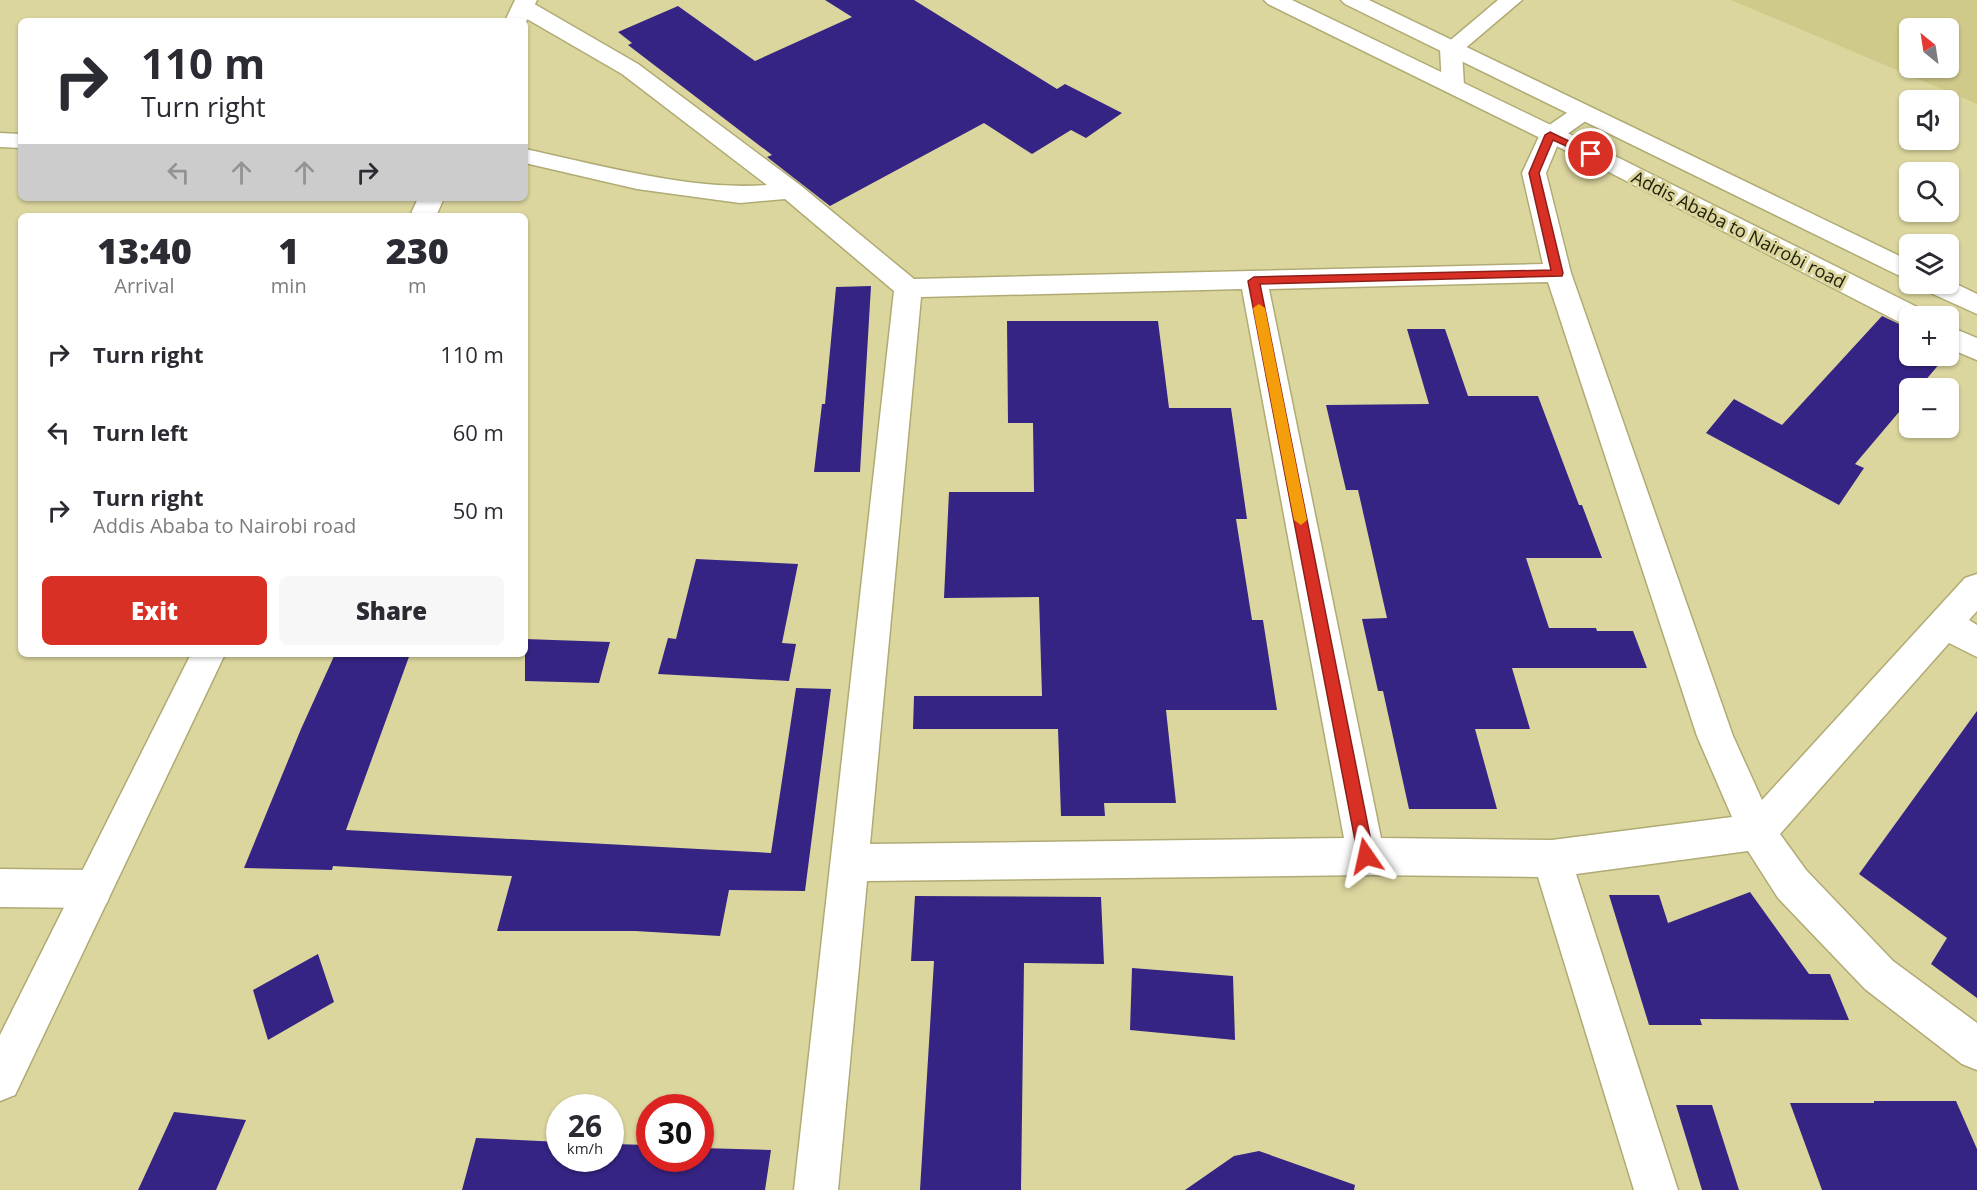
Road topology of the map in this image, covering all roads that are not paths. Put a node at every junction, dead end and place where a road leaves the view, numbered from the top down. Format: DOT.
graph roads {
  1 [pos="1275,0"];
  2 [pos="1352,0"];
  3 [pos="1511,0"];
  4 [pos="522,9"];
  5 [pos="1451,49"];
  6 [pos="1453,86"];
  7 [pos="1582,113"];
  8 [pos="1550,135"];
  9 [pos="0,140"];
  10 [pos="18,141"];
  11 [pos="528,157"];
  12 [pos="791,191"];
  13 [pos="1899,267"];
  14 [pos="1558,273"];
  15 [pos="1254,281"];
  16 [pos="908,288"];
  17 [pos="1954,294"];
  18 [pos="1977,305"];
  19 [pos="1899,310"];
  20 [pos="1959,341"];
  21 [pos="1977,350"];
  22 [pos="1977,588"];
  23 [pos="1962,633"];
  24 [pos="207,657"];
  25 [pos="1757,832"];
  26 [pos="1366,856"];
  27 [pos="1552,859"];
  28 [pos="848,863"];
  29 [pos="0,888"];
  30 [pos="93,889"];
  31 [pos="1977,1049"];
  32 [pos="0,1080"];
  33 [pos="816,1190"];
  34 [pos="1656,1190"];
  1 -- 6 [label="main road, Addis Ababa to Nairobi road"];
  2 -- 5 [label="main road, Addis Ababa to Nairobi road"];
  3 -- 5 [label="main road"];
  4 -- 12 [label="main road"];
  5 -- 6 [label="main road"];
  5 -- 7 [label="main road, Addis Ababa to Nairobi road"];
  6 -- 8 [label="main road, Addis Ababa to Nairobi road"];
  7 -- 8 [label="main road"];
  7 -- 13 [label="main road, Addis Ababa to Nairobi road"];
  8 -- 14 [label="main road"];
  8 -- 19 [label="main road, Addis Ababa to Nairobi road"];
  9 -- 10 [label="main road"];
  11 -- 12 [label="main road"];
  12 -- 16 [label="main road"];
  14 -- 15 [label="main road"];
  14 -- 25 [label="main road"];
  15 -- 16 [label="main road"];
  15 -- 26 [label="main road"];
  16 -- 28 [label="main road"];
  17 -- 18 [label="main road"];
  20 -- 21 [label="main road"];
  22 -- 23 [label="main road"];
  23 -- 25 [label="main road"];
  24 -- 30 [label="main road"];
  25 -- 27 [label="main road"];
  25 -- 31 [label="main road"];
  26 -- 27 [label="main road"];
  26 -- 28 [label="main road"];
  27 -- 34 [label="main road"];
  28 -- 33 [label="main road"];
  29 -- 30 [label="main road"];
  30 -- 32 [label="main road"];
}
